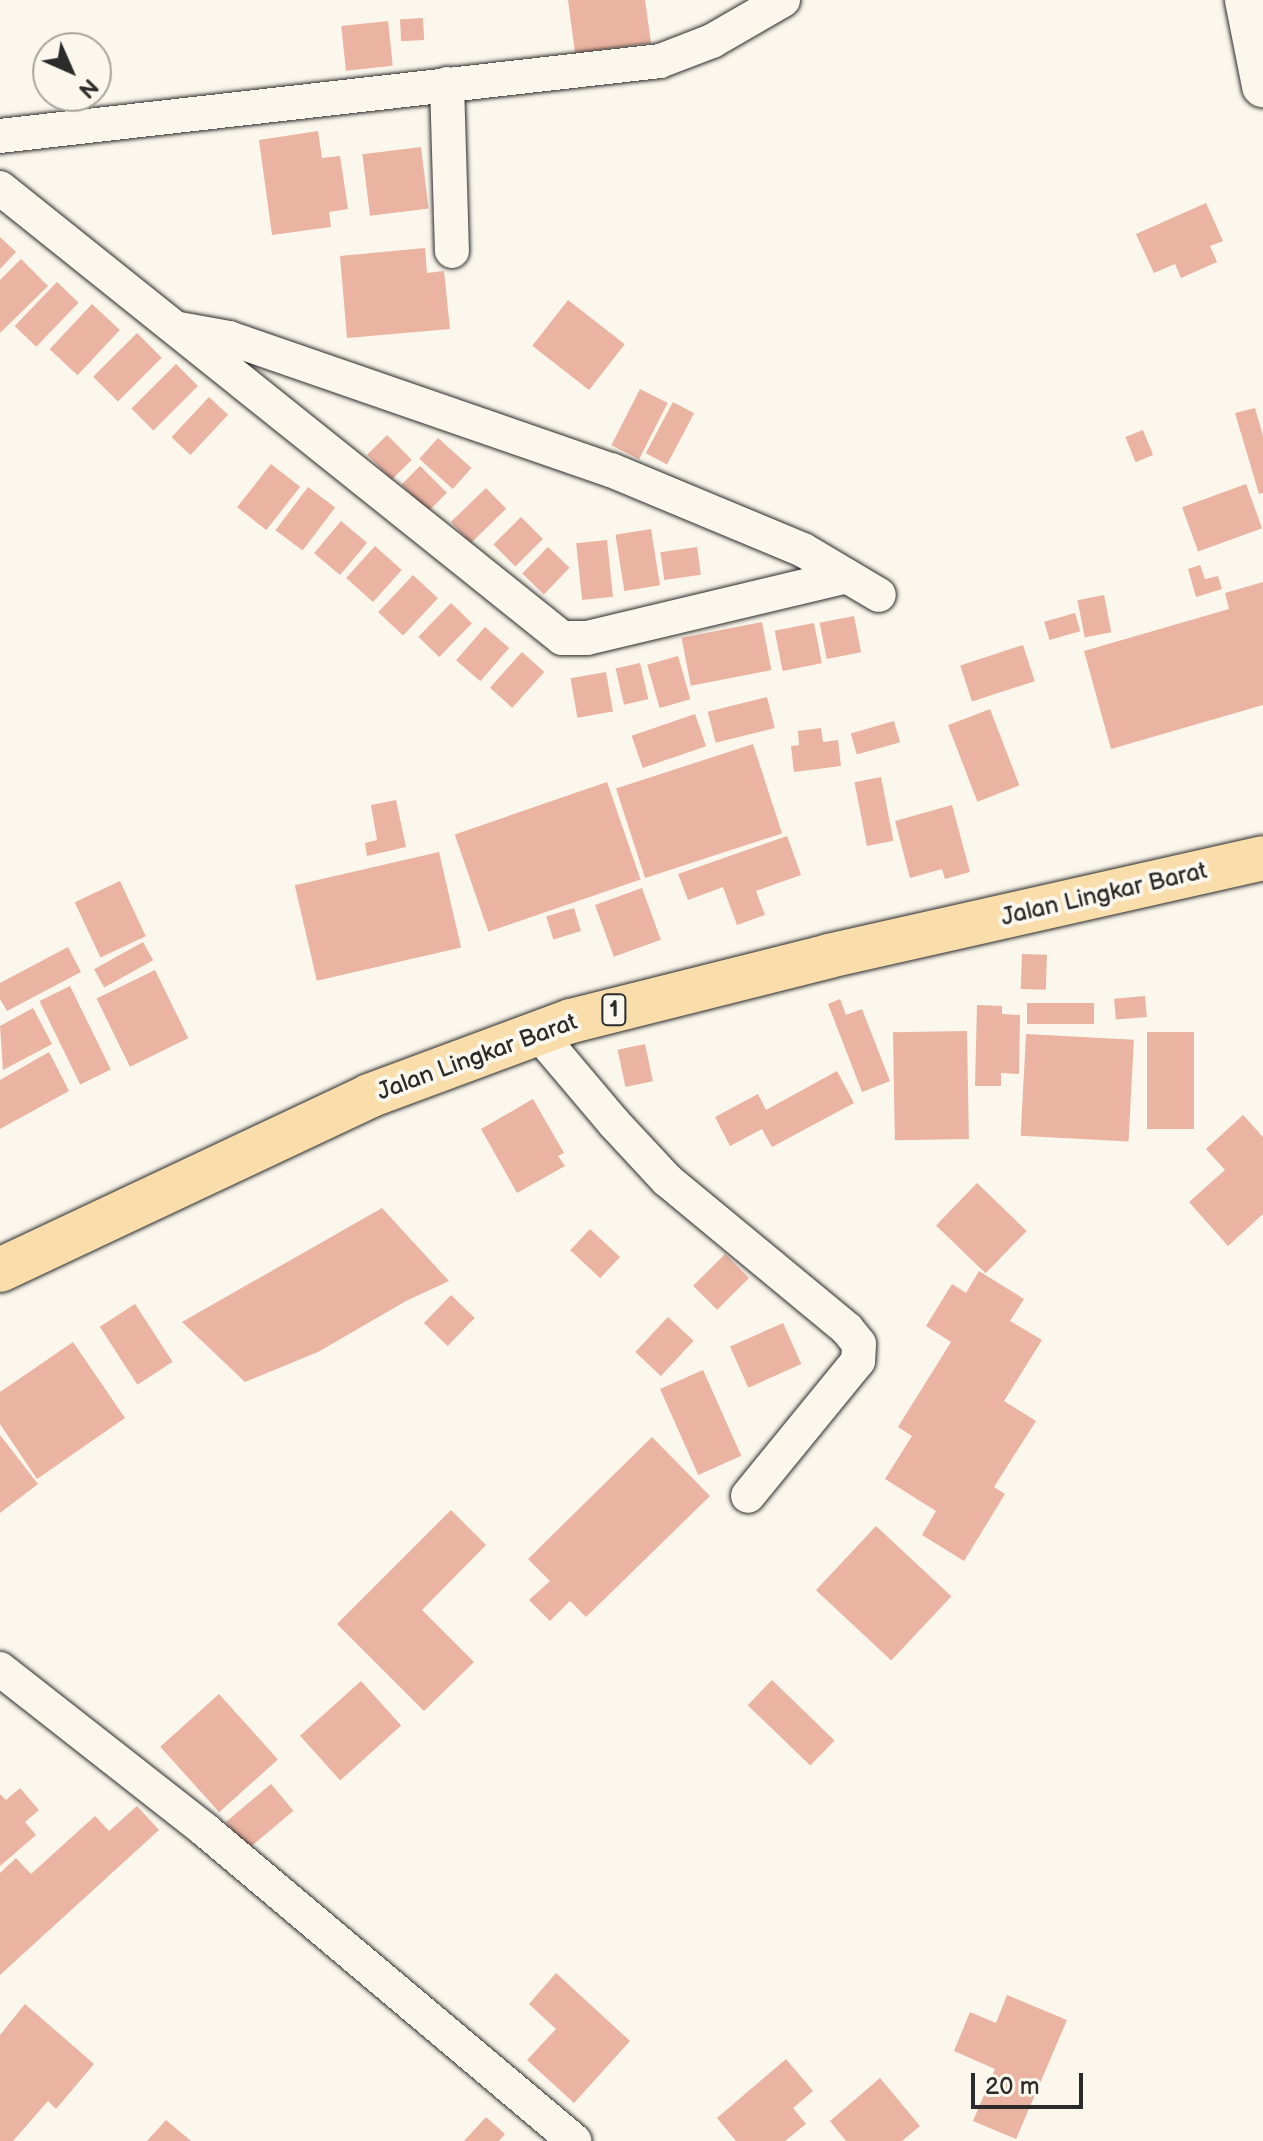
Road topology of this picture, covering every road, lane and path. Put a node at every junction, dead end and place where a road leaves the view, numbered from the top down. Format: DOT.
graph roads {
  1 [pos="783,0"];
  2 [pos="1246,0"];
  3 [pos="447,84"];
  4 [pos="1263,86"];
  5 [pos="0,136"];
  6 [pos="0,188"];
  7 [pos="452,251"];
  8 [pos="175,328"];
  9 [pos="847,576"];
  10 [pos="879,595"];
  11 [pos="1263,858"];
  12 [pos="538,1033"];
  13 [pos="0,1270"];
  14 [pos="748,1496"];
  15 [pos="0,1669"];
  16 [pos="574,2141"];
  1 -- 3 [label="street"];
  2 -- 4 [label="street"];
  3 -- 5 [label="street"];
  3 -- 7 [label="street"];
  6 -- 8 [label="street"];
  8 -- 9 [label="street"];
  8 -- 9 [label="street"];
  9 -- 10 [label="street"];
  11 -- 12 [label="highway, Jalan Lingkar Barat / 1"];
  12 -- 13 [label="highway, Jalan Lingkar Barat / 1"];
  12 -- 14 [label="street"];
  15 -- 16 [label="street"];
}
